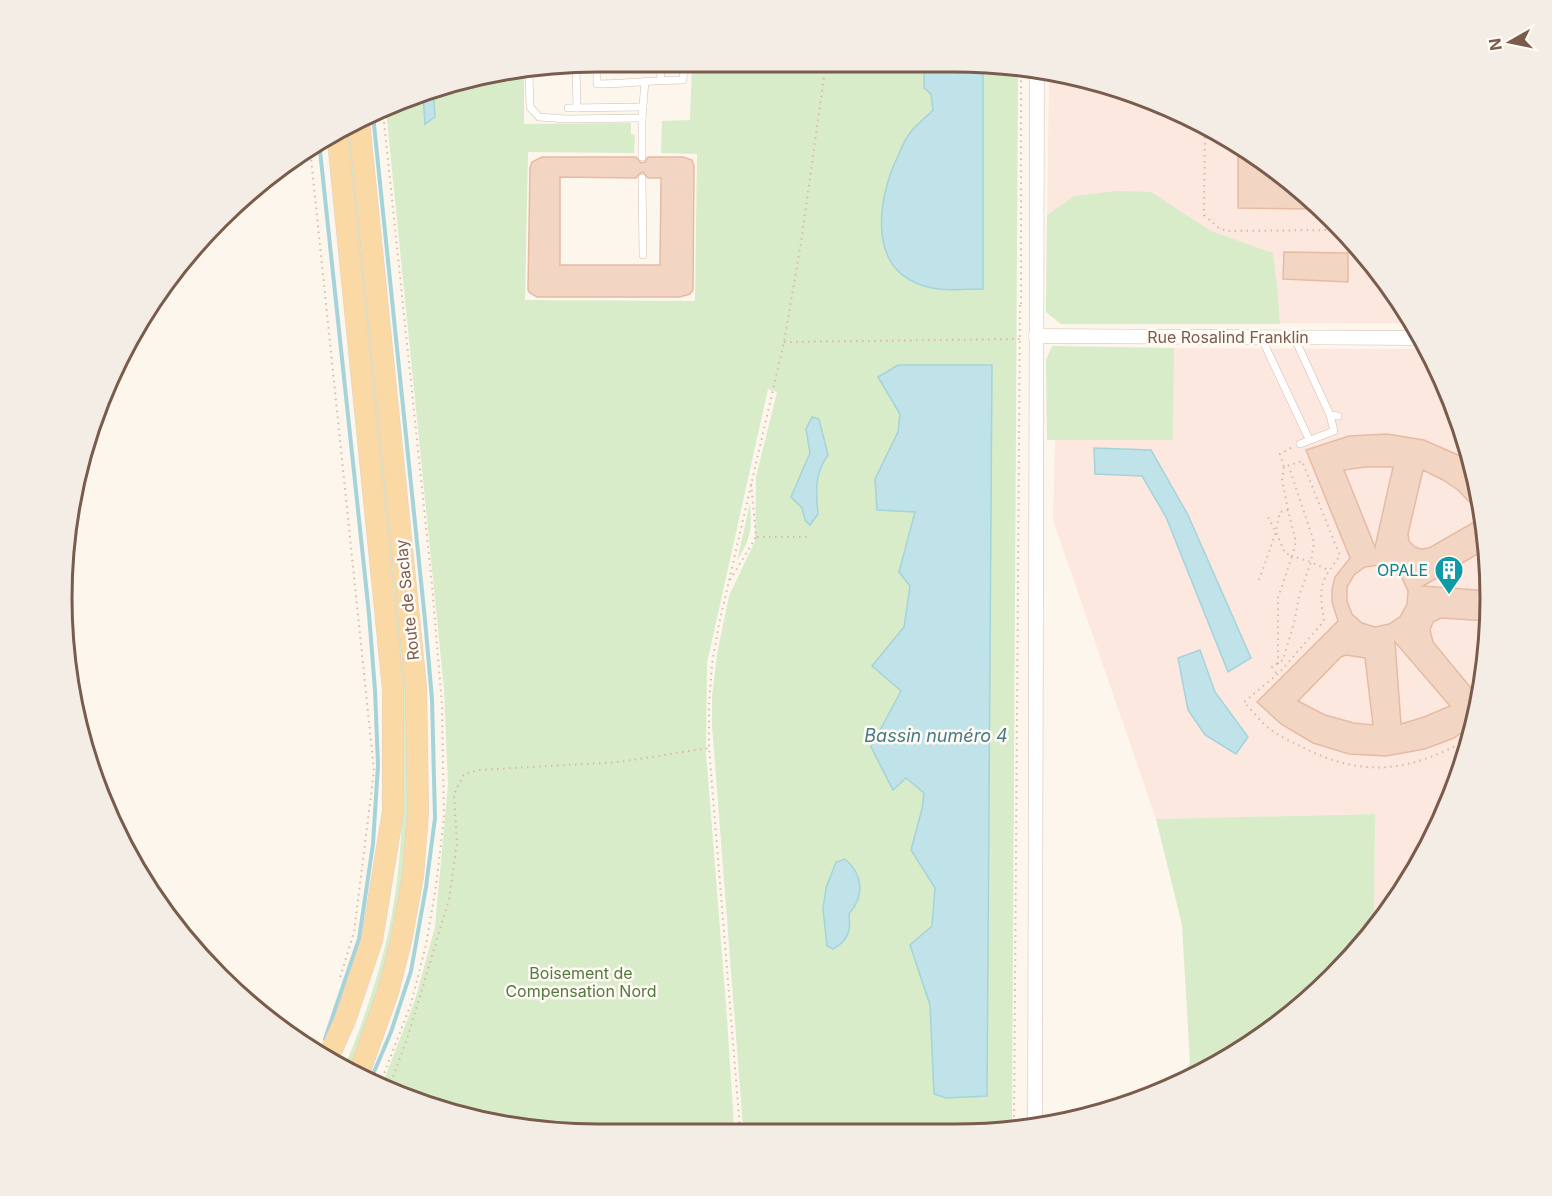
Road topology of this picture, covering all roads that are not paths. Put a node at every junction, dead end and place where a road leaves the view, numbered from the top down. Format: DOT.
graph roads {
  1 [pos="597,72"];
  2 [pos="661,72"];
  3 [pos="683,72"];
  4 [pos="576,73"];
  5 [pos="529,77"];
  6 [pos="1037,79"];
  7 [pos="645,81"];
  8 [pos="661,81"];
  9 [pos="643,107"];
  10 [pos="568,108"];
  11 [pos="577,108"];
  12 [pos="642,118"];
  13 [pos="360,129"];
  14 [pos="338,140"];
  15 [pos="642,158"];
  16 [pos="642,178"];
  17 [pos="643,255"];
  18 [pos="1036,336"];
  19 [pos="1261,337"];
  20 [pos="1294,337"];
  21 [pos="1412,338"];
  22 [pos="1330,415"];
  23 [pos="1338,416"];
  24 [pos="1308,437"];
  25 [pos="1300,444"];
  26 [pos="331,1051"];
  27 [pos="361,1068"];
  28 [pos="1035,1117"];
  1 -- 7 [label="lane"];
  2 -- 8 [label="lane"];
  3 -- 8 [label="lane"];
  4 -- 11 [label="lane"];
  5 -- 12 [label="lane"];
  6 -- 18 [label="street"];
  7 -- 8 [label="lane"];
  7 -- 9 [label="lane"];
  9 -- 11 [label="lane"];
  9 -- 12 [label="lane"];
  10 -- 11 [label="lane"];
  12 -- 15 [label="lane"];
  13 -- 27 [label="main road, Route de Saclay"];
  14 -- 26 [label="main road, Route de Saclay"];
  16 -- 17 [label="lane"];
  18 -- 19 [label="street, Rue Rosalind Franklin"];
  18 -- 28 [label="street"];
  19 -- 20 [label="street, Rue Rosalind Franklin"];
  19 -- 24 [label="lane"];
  20 -- 21 [label="street, Rue Rosalind Franklin"];
  20 -- 22 [label="lane"];
  22 -- 23 [label="lane"];
  22 -- 25 [label="lane"];
}
